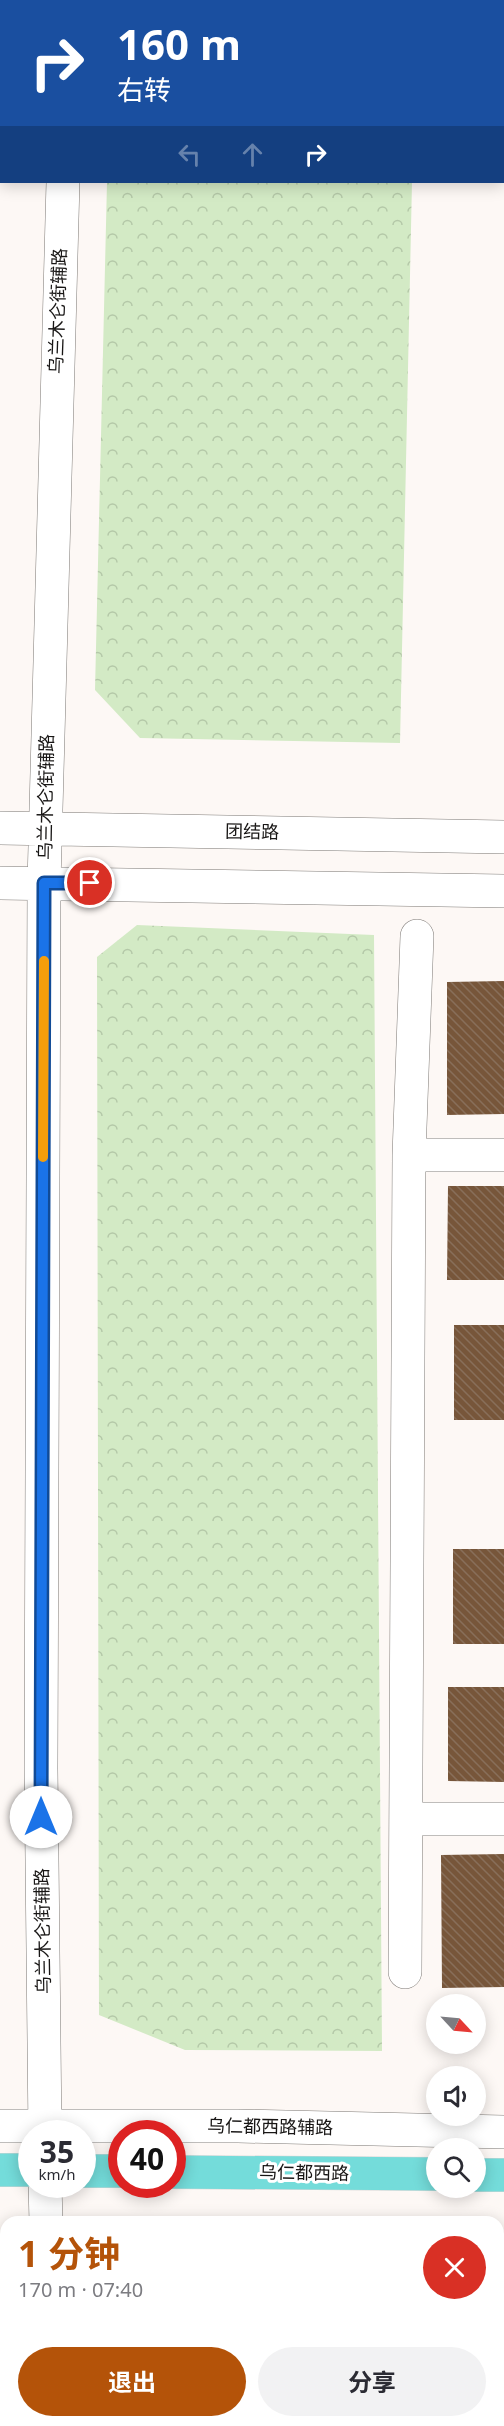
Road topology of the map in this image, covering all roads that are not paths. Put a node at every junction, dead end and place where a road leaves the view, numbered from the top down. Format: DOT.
graph roads {
  1 [pos="63,183"];
  2 [pos="0,828"];
  3 [pos="45,828"];
  4 [pos="504,837"];
  5 [pos="0,883"];
  6 [pos="44,883"];
  7 [pos="504,891"];
  8 [pos="417,936"];
  9 [pos="409,1155"];
  10 [pos="504,1155"];
  11 [pos="406,1819"];
  12 [pos="504,1819"];
  13 [pos="405,1971"];
  14 [pos="45,2120"];
  15 [pos="0,2126"];
  16 [pos="18,2128"];
  17 [pos="96,2129"];
  18 [pos="504,2132"];
  19 [pos="0,2170"];
  20 [pos="18,2170"];
  21 [pos="186,2172"];
  22 [pos="426,2174"];
  23 [pos="486,2175"];
  24 [pos="504,2175"];
  25 [pos="45,2198"];
  26 [pos="46,2216"];
  1 -- 3 [label="street, 乌兰木仑街辅路"];
  2 -- 3 [label="street, 团结路"];
  3 -- 4 [label="street, 团结路"];
  3 -- 6 [label="street, 乌兰木仑街辅路"];
  5 -- 6 [label="street"];
  6 -- 7 [label="street"];
  6 -- 14 [label="street, 乌兰木仑街辅路"];
  8 -- 9 [label="street"];
  9 -- 10 [label="street"];
  9 -- 11 [label="street"];
  11 -- 12 [label="street"];
  11 -- 13 [label="street"];
  15 -- 16 [label="street, 乌仁都西路辅路"];
  17 -- 18 [label="street, 乌仁都西路辅路"];
  19 -- 20 [label="main road"];
  21 -- 22 [label="main road, 乌仁都西路"];
  23 -- 24 [label="main road"];
  25 -- 26 [label="street"];
}
